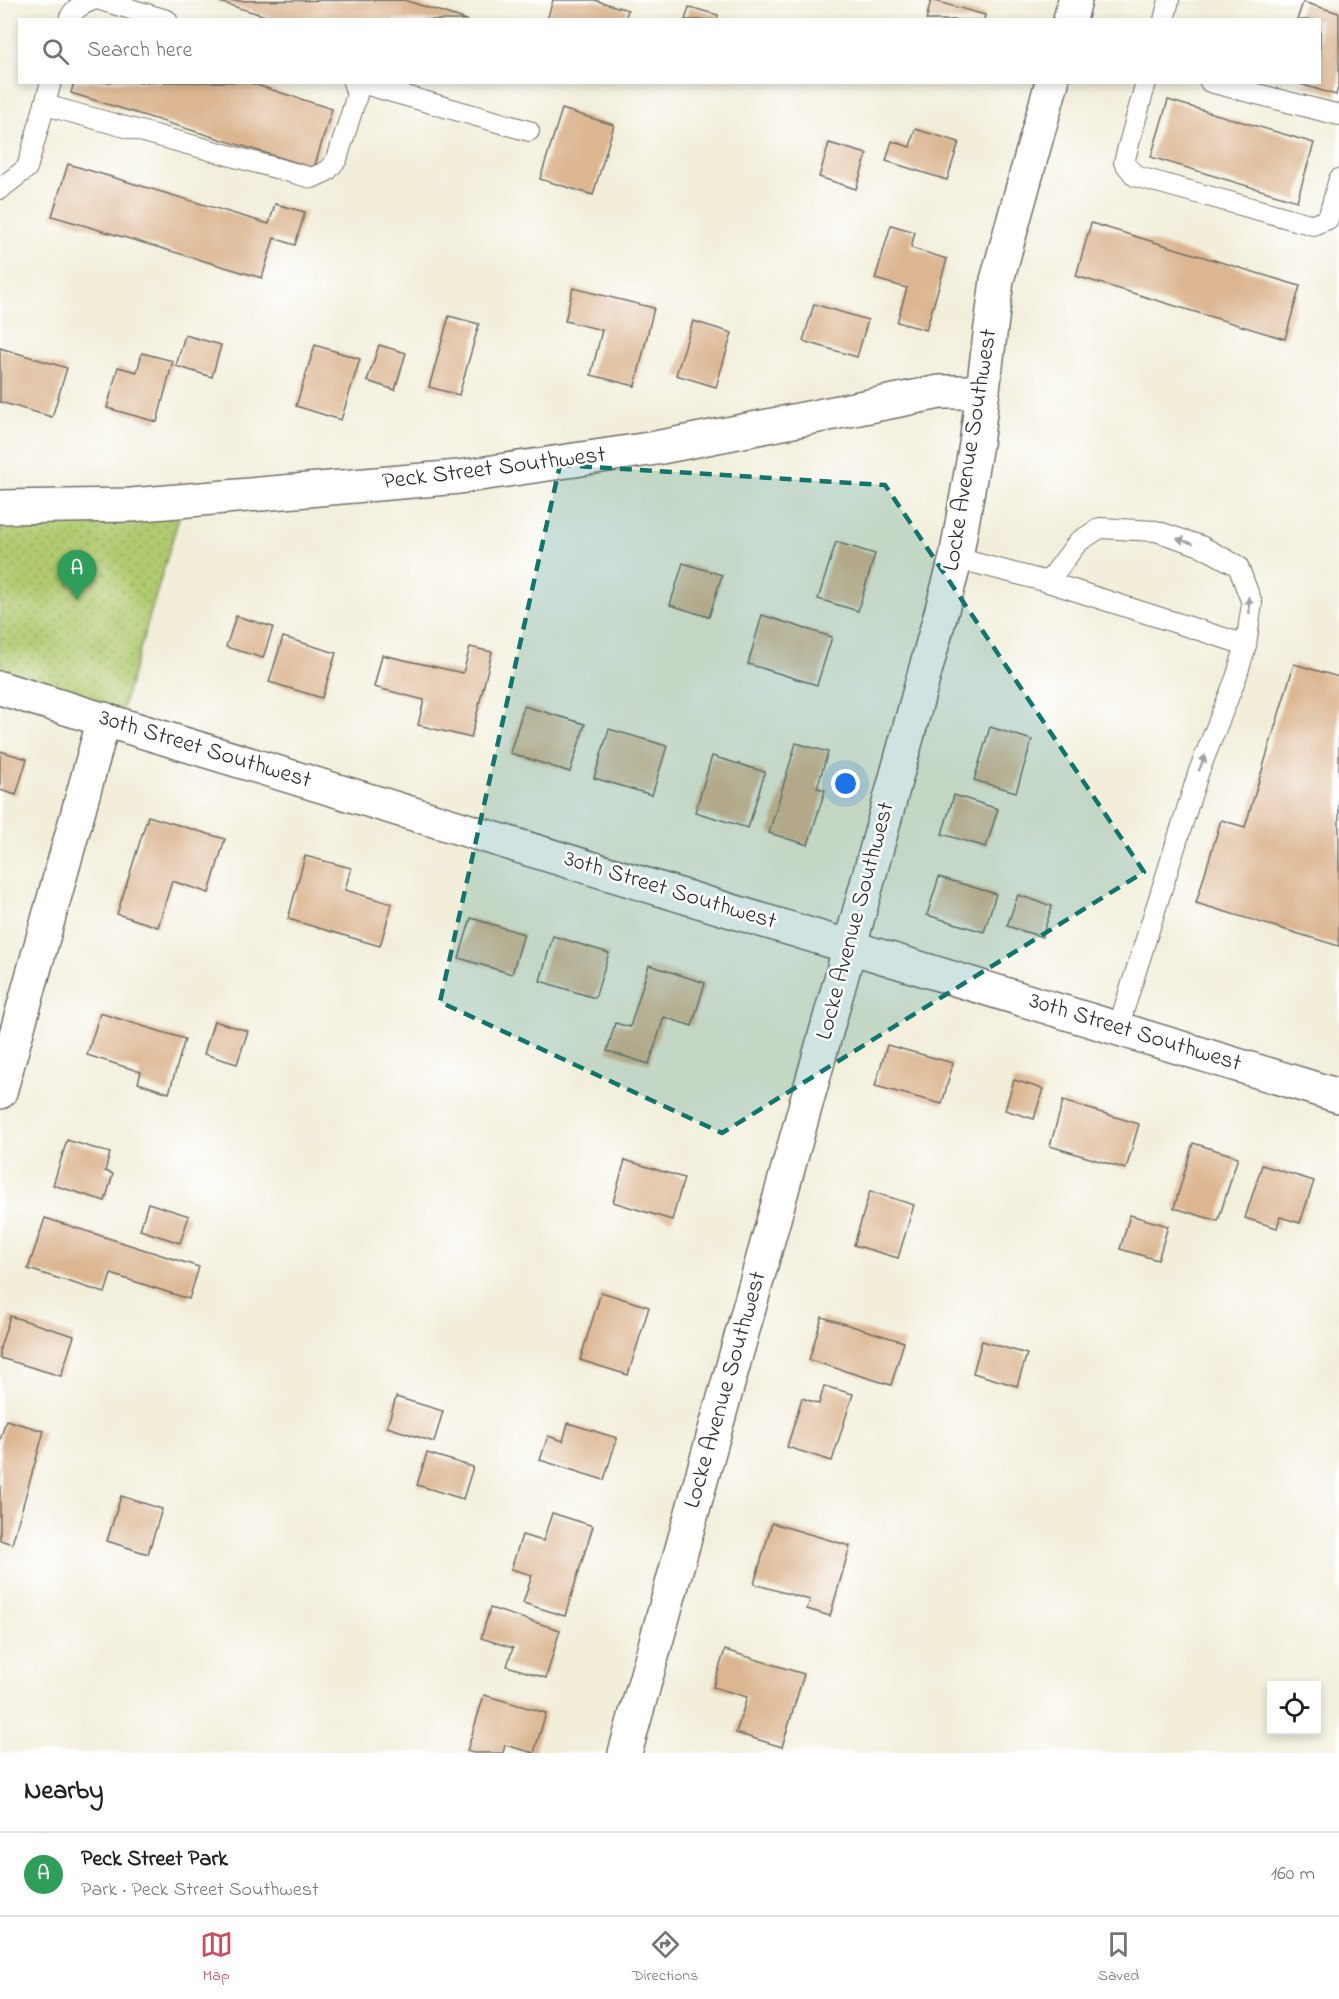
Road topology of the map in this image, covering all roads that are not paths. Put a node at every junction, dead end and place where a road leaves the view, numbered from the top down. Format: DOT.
graph roads {
  1 [pos="93,0"];
  2 [pos="100,0"];
  3 [pos="1075,0"];
  4 [pos="1169,0"];
  5 [pos="70,18"];
  6 [pos="160,18"];
  7 [pos="1070,18"];
  8 [pos="1164,18"];
  9 [pos="50,84"];
  10 [pos="355,84"];
  11 [pos="362,84"];
  12 [pos="1051,84"];
  13 [pos="1145,84"];
  14 [pos="1218,84"];
  15 [pos="45,105"];
  16 [pos="1339,115"];
  17 [pos="529,131"];
  18 [pos="1339,179"];
  19 [pos="0,189"];
  20 [pos="983,392"];
  21 [pos="0,507"];
  22 [pos="956,558"];
  23 [pos="1048,582"];
  24 [pos="1246,645"];
  25 [pos="0,688"];
  26 [pos="104,719"];
  27 [pos="850,946"];
  28 [pos="1118,1028"];
  29 [pos="0,1092"];
  30 [pos="1339,1096"];
  31 [pos="625,1753"];
  1 -- 5 [label="lane"];
  2 -- 6 [label="lane"];
  3 -- 7 [label="street"];
  4 -- 8 [label="lane"];
  9 -- 15 [label="lane"];
  10 -- 15 [label="lane"];
  11 -- 17 [label="lane"];
  12 -- 20 [label="street, Locke Avenue Southwest"];
  13 -- 18 [label="lane"];
  14 -- 16 [label="lane"];
  15 -- 19 [label="lane"];
  20 -- 21 [label="street, Peck Street Southwest"];
  20 -- 22 [label="street, Locke Avenue Southwest"];
  22 -- 23 [label="lane"];
  22 -- 27 [label="street, Locke Avenue Southwest"];
  23 -- 24 [label="lane"];
  24 -- 23 [label="lane, one-way"];
  28 -- 24 [label="lane, one-way"];
  25 -- 26 [label="street, 30th Street Southwest"];
  26 -- 27 [label="street, 30th Street Southwest"];
  26 -- 29 [label="street"];
  27 -- 28 [label="street, 30th Street Southwest"];
  27 -- 31 [label="street, Locke Avenue Southwest"];
  28 -- 30 [label="street, 30th Street Southwest"];
}
